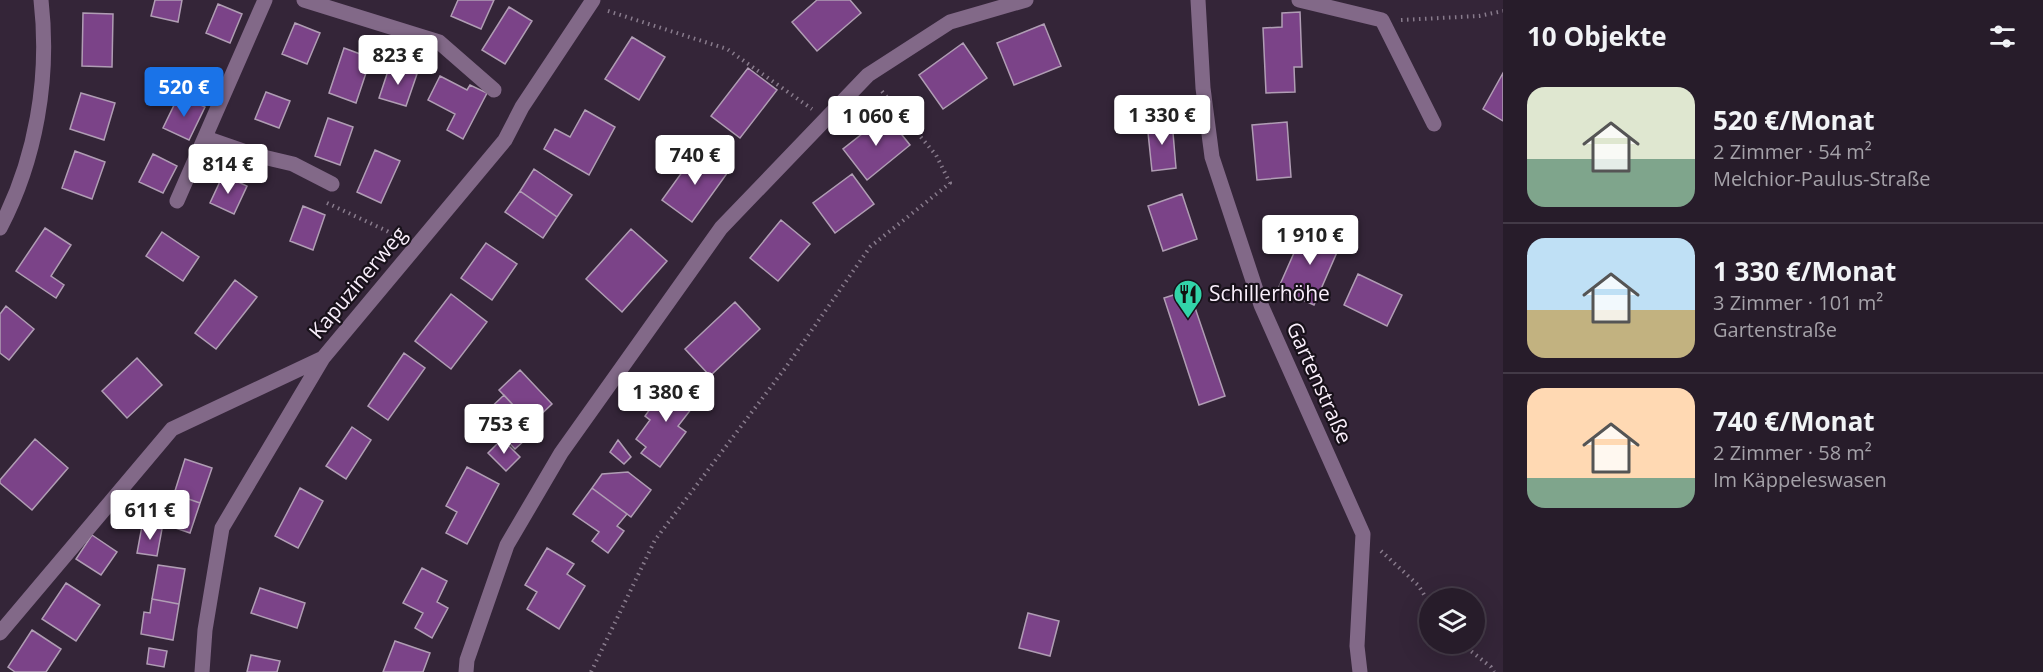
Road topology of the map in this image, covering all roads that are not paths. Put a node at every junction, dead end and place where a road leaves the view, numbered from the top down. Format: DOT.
graph roads {
  1 [pos="41,0"];
  2 [pos="265,0"];
  3 [pos="304,0"];
  4 [pos="1026,0"];
  5 [pos="1198,0"];
  6 [pos="1299,0"];
  7 [pos="591,3"];
  8 [pos="494,90"];
  9 [pos="1434,124"];
  10 [pos="206,138"];
  11 [pos="332,184"];
  12 [pos="177,201"];
  13 [pos="0,228"];
  14 [pos="323,358"];
  15 [pos="0,633"];
  16 [pos="202,672"];
  17 [pos="466,672"];
  18 [pos="1360,672"];
  1 -- 13 [label="street"];
  2 -- 10 [label="street"];
  3 -- 8 [label="street"];
  4 -- 17 [label="street"];
  5 -- 18 [label="street, Gartenstraße"];
  6 -- 9 [label="street"];
  7 -- 14 [label="street, Kapuzinerweg"];
  10 -- 11 [label="street"];
  10 -- 12 [label="street"];
  14 -- 15 [label="street, Kapuzinerweg"];
  14 -- 16 [label="street"];
}
